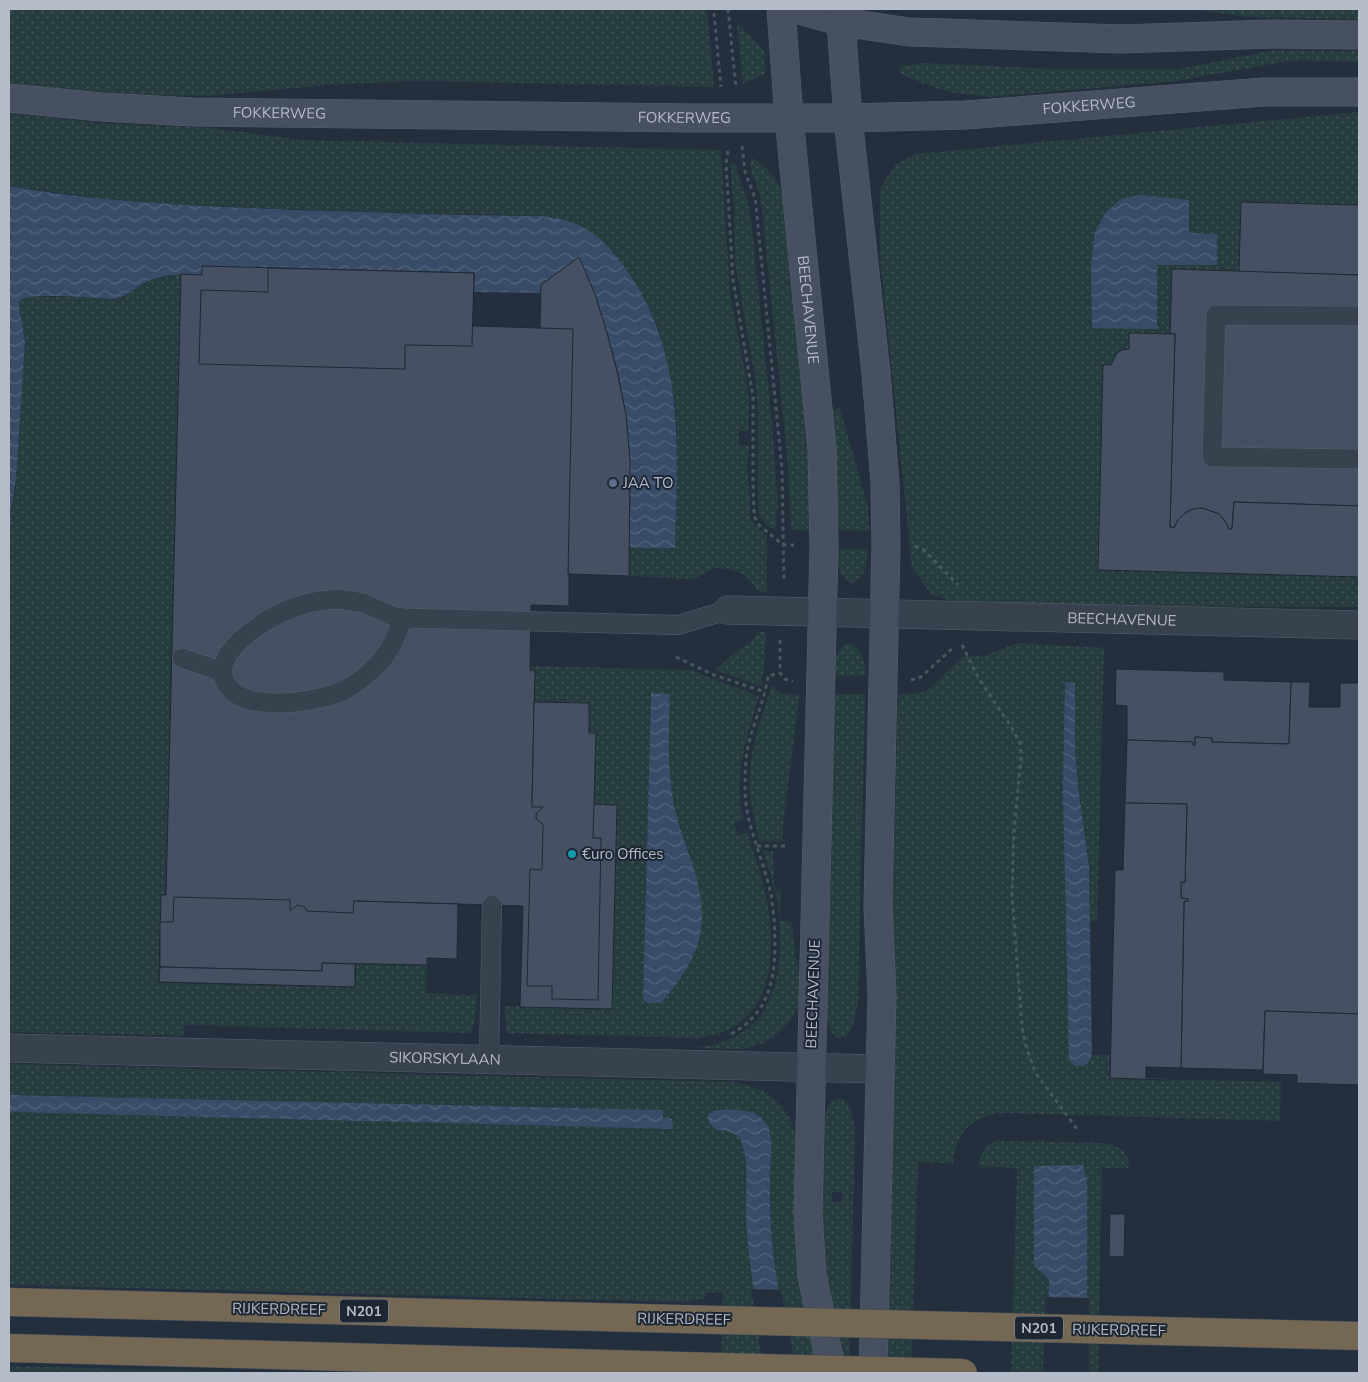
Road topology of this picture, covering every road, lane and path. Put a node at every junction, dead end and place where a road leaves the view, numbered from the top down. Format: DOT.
graph roads {
  1 [pos="728,9"];
  2 [pos="781,9"];
  3 [pos="796,9"];
  4 [pos="714,13"];
  5 [pos="841,15"];
  6 [pos="1359,35"];
  7 [pos="722,88"];
  8 [pos="1359,92"];
  9 [pos="9,98"];
  10 [pos="740,118"];
  11 [pos="789,118"];
  12 [pos="848,118"];
  13 [pos="728,151"];
  14 [pos="1359,316"];
  15 [pos="1359,459"];
  16 [pos="783,545"];
  17 [pos="728,610"];
  18 [pos="780,610"];
  19 [pos="822,612"];
  20 [pos="884,614"];
  21 [pos="403,618"];
  22 [pos="1359,625"];
  23 [pos="962,643"];
  24 [pos="676,657"];
  25 [pos="182,658"];
  26 [pos="223,672"];
  27 [pos="780,673"];
  28 [pos="765,692"];
  29 [pos="757,846"];
  30 [pos="790,846"];
  31 [pos="492,905"];
  32 [pos="730,1035"];
  33 [pos="9,1048"];
  34 [pos="489,1060"];
  35 [pos="811,1068"];
  36 [pos="881,1069"];
  37 [pos="1077,1129"];
  38 [pos="9,1302"];
  39 [pos="1359,1336"];
  40 [pos="9,1348"];
  41 [pos="832,1373"];
  42 [pos="873,1373"];
  43 [pos="963,1373"];
  1 -- 10 [label="path"];
  2 -- 11 [label="street, BEECHAVENUE"];
  3 -- 5 [label="street"];
  4 -- 7 [label="path"];
  5 -- 6 [label="street"];
  5 -- 12 [label="street"];
  8 -- 12 [label="street, FOKKERWEG"];
  9 -- 10 [label="street, FOKKERWEG"];
  10 -- 11 [label="street, FOKKERWEG"];
  10 -- 16 [label="path"];
  11 -- 12 [label="street, FOKKERWEG"];
  11 -- 19 [label="street, BEECHAVENUE"];
  12 -- 20 [label="street"];
  13 -- 16 [label="path"];
  14 -- 15 [label="lane"];
  16 -- 18 [label="path"];
  17 -- 18 [label="street, BEECHAVENUE"];
  17 -- 21 [label="lane"];
  18 -- 19 [label="street, BEECHAVENUE"];
  19 -- 20 [label="street, BEECHAVENUE"];
  19 -- 35 [label="street, BEECHAVENUE"];
  20 -- 22 [label="street, BEECHAVENUE"];
  20 -- 36 [label="street"];
  21 -- 26 [label="lane"];
  21 -- 26 [label="lane"];
  23 -- 37 [label="path"];
  24 -- 28 [label="path"];
  25 -- 26 [label="lane"];
  27 -- 28 [label="path"];
  28 -- 29 [label="path"];
  29 -- 30 [label="path"];
  29 -- 32 [label="path"];
  31 -- 34 [label="lane"];
  33 -- 34 [label="street, SIKORSKYLAAN"];
  34 -- 35 [label="street, SIKORSKYLAAN"];
  35 -- 36 [label="street, SIKORSKYLAAN"];
  35 -- 41 [label="street, BEECHAVENUE"];
  36 -- 42 [label="street"];
  38 -- 39 [label="highway, RIJKERDREEF / N201, bridge"];
  40 -- 43 [label="highway, bridge"];
}
